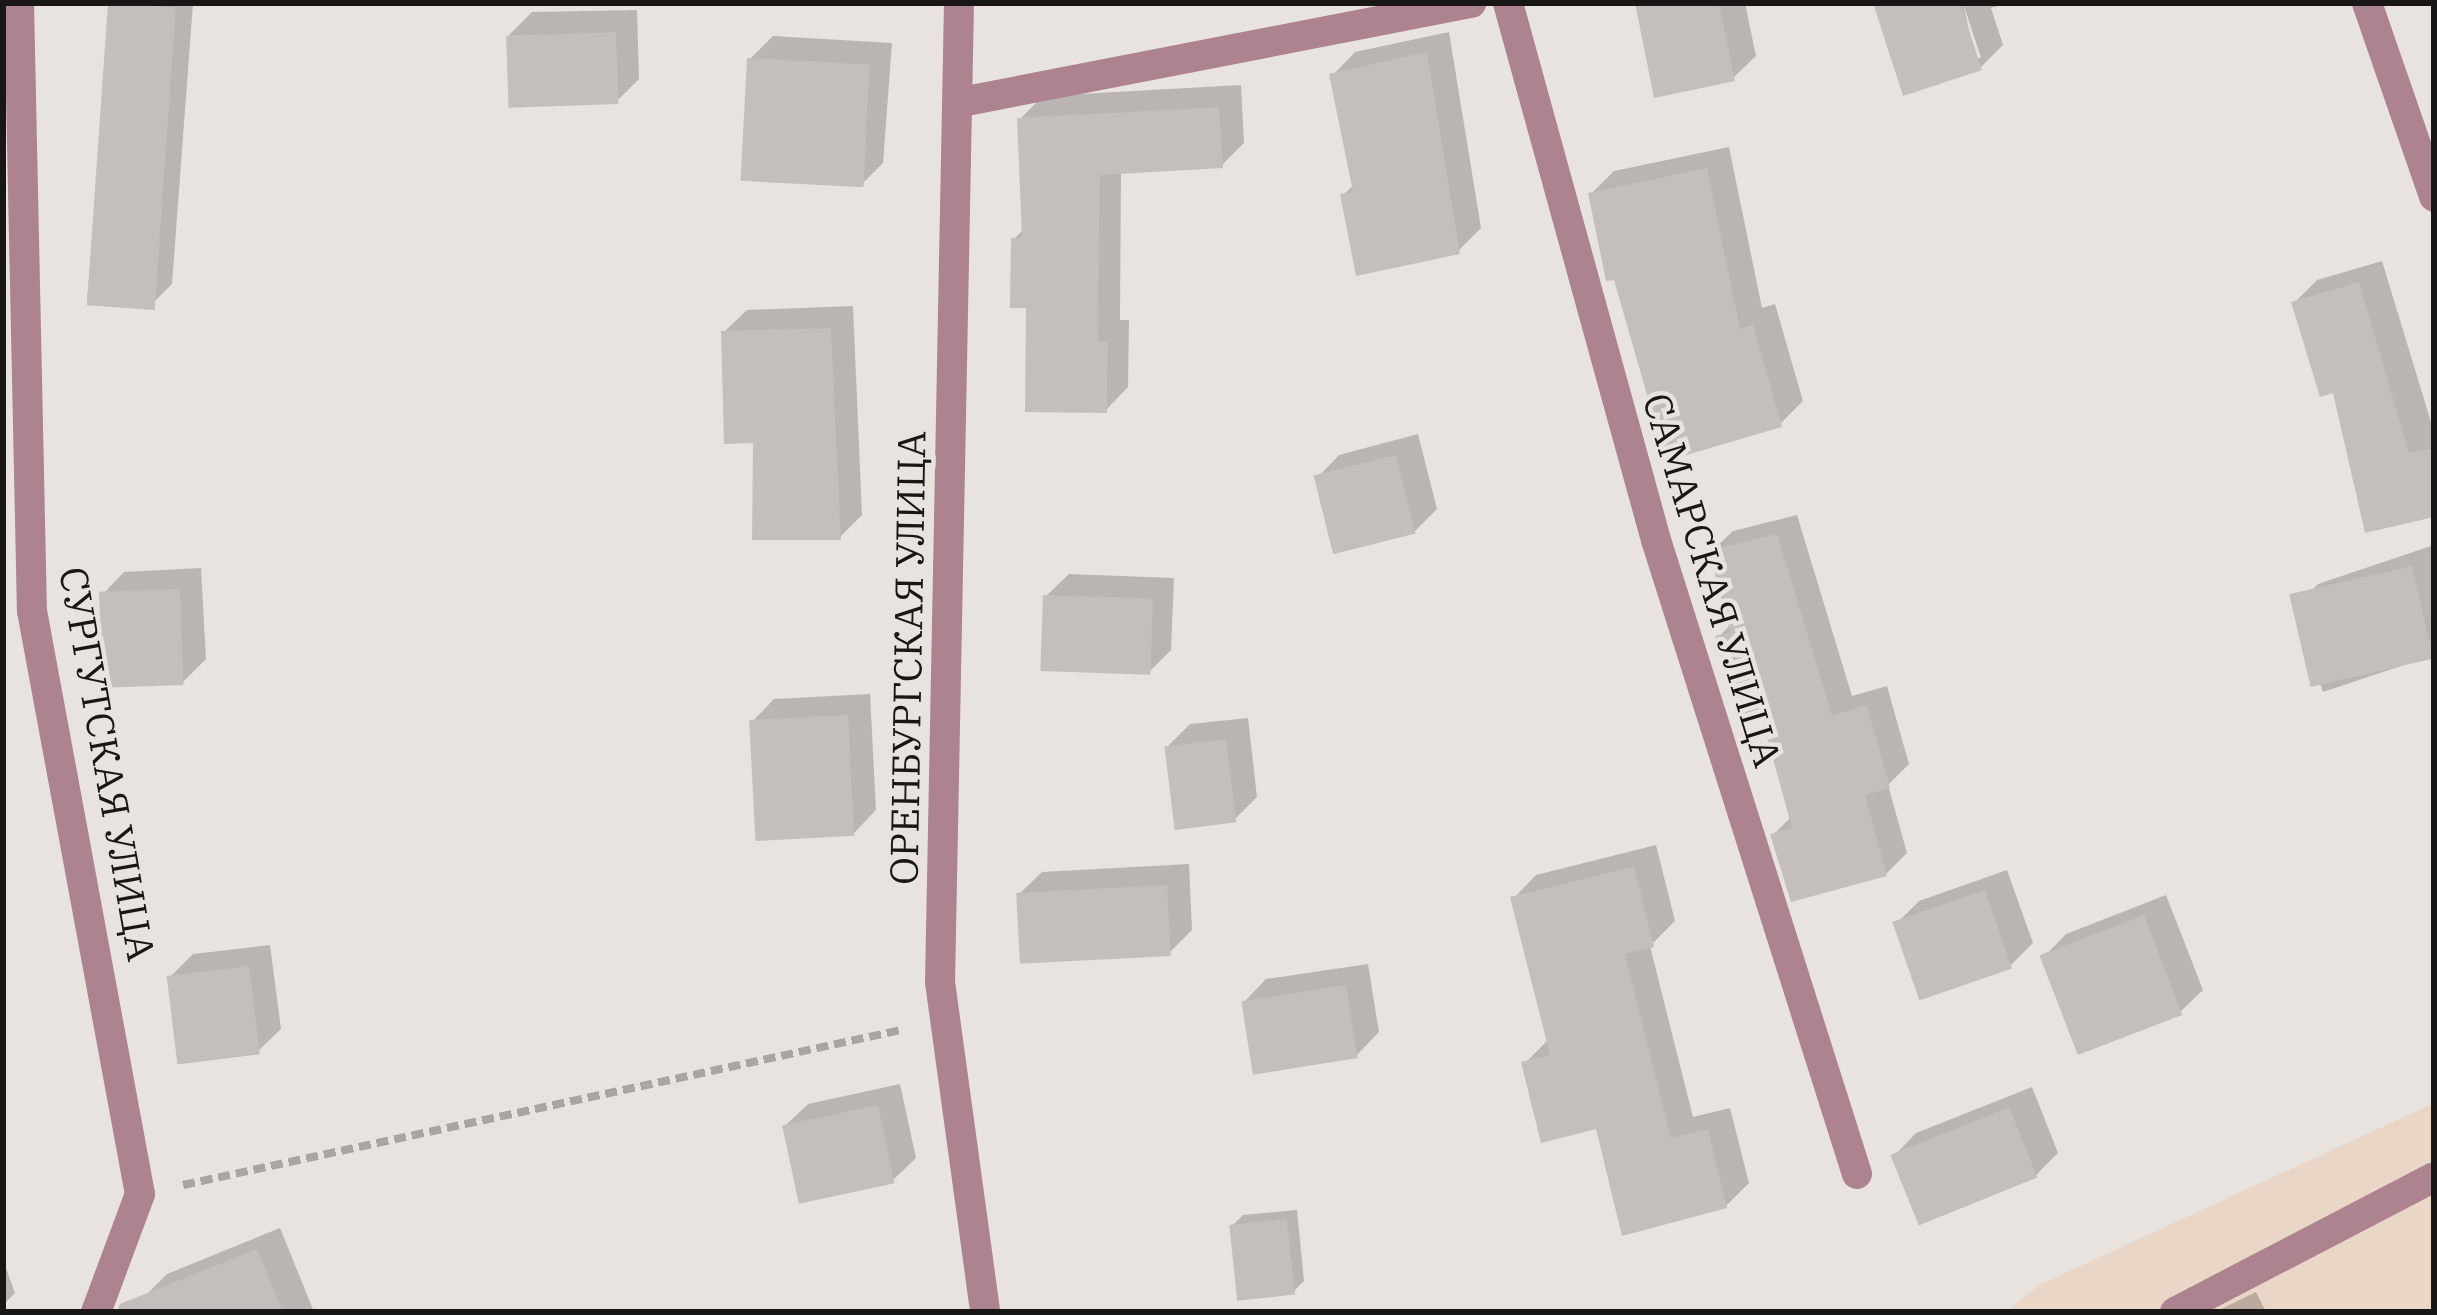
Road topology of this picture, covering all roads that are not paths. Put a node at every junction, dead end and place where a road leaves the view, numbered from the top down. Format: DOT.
graph roads {
  1 [pos="19,3"];
  2 [pos="959,3"];
  3 [pos="1471,3"];
  4 [pos="1508,3"];
  5 [pos="2368,3"];
  6 [pos="961,102"];
  7 [pos="2434,197"];
  8 [pos="1857,1174"];
  9 [pos="2434,1177"];
  10 [pos="96,1312"];
  11 [pos="986,1312"];
  12 [pos="2175,1312"];
  1 -- 10 [label="street, СУРГУТСКАЯ УЛИЦА"];
  2 -- 6 [label="street, ОРЕНБУРГСКАЯ УЛИЦА"];
  3 -- 6 [label="street"];
  4 -- 8 [label="street, САМАРСКАЯ УЛИЦА"];
  5 -- 7 [label="street"];
  6 -- 11 [label="street, ОРЕНБУРГСКАЯ УЛИЦА"];
  9 -- 12 [label="street"];
}
